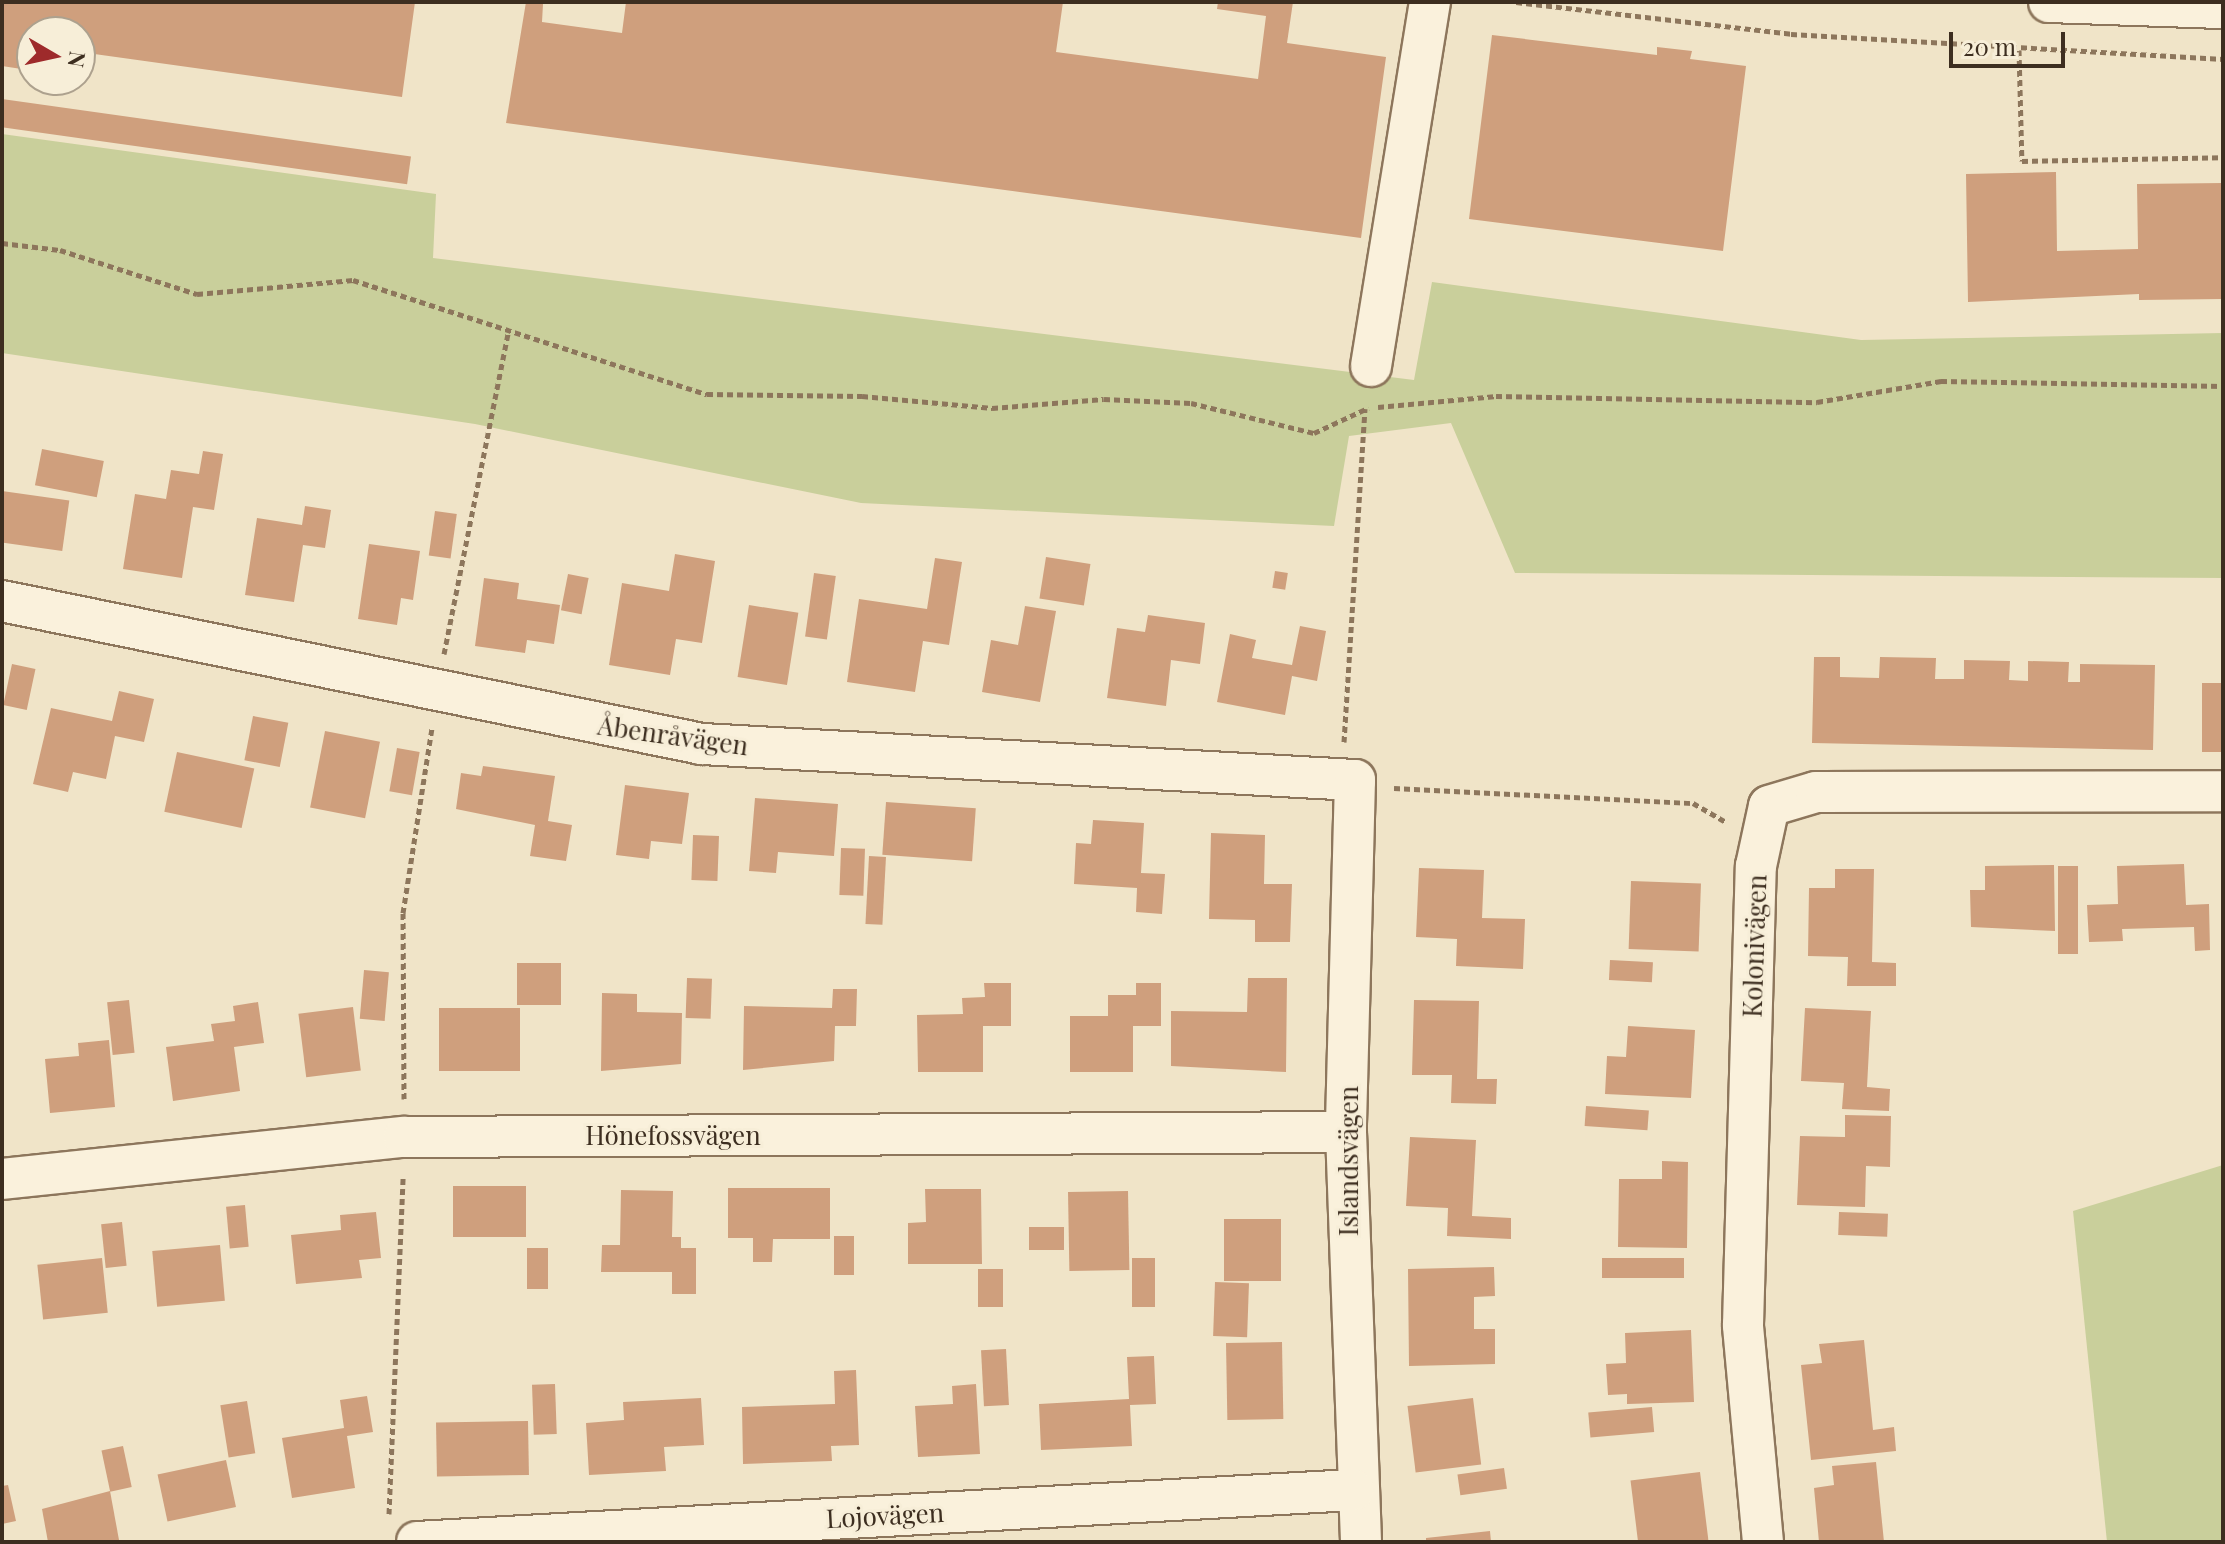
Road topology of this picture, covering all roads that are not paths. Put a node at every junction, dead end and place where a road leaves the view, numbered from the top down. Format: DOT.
graph roads {
  1 [pos="1430,2"];
  2 [pos="2049,2"];
  3 [pos="2223,8"];
  4 [pos="1371,366"];
  5 [pos="2,601"];
  6 [pos="1350,783"];
  7 [pos="2223,791"];
  8 [pos="1346,1132"];
  9 [pos="2,1179"];
  10 [pos="1354,1490"];
  11 [pos="403,1534"];
  12 [pos="1361,1542"];
  13 [pos="1763,1542"];
  1 -- 4 [label="street"];
  2 -- 3 [label="street"];
  5 -- 6 [label="street, Åbenråvägen"];
  6 -- 8 [label="street, Islandsvägen"];
  7 -- 13 [label="street, Kolonivägen"];
  8 -- 9 [label="street, Hönefossvägen"];
  8 -- 10 [label="street, Islandsvägen"];
  10 -- 11 [label="street, Lojovägen"];
  10 -- 12 [label="street, Islandsvägen"];
}
